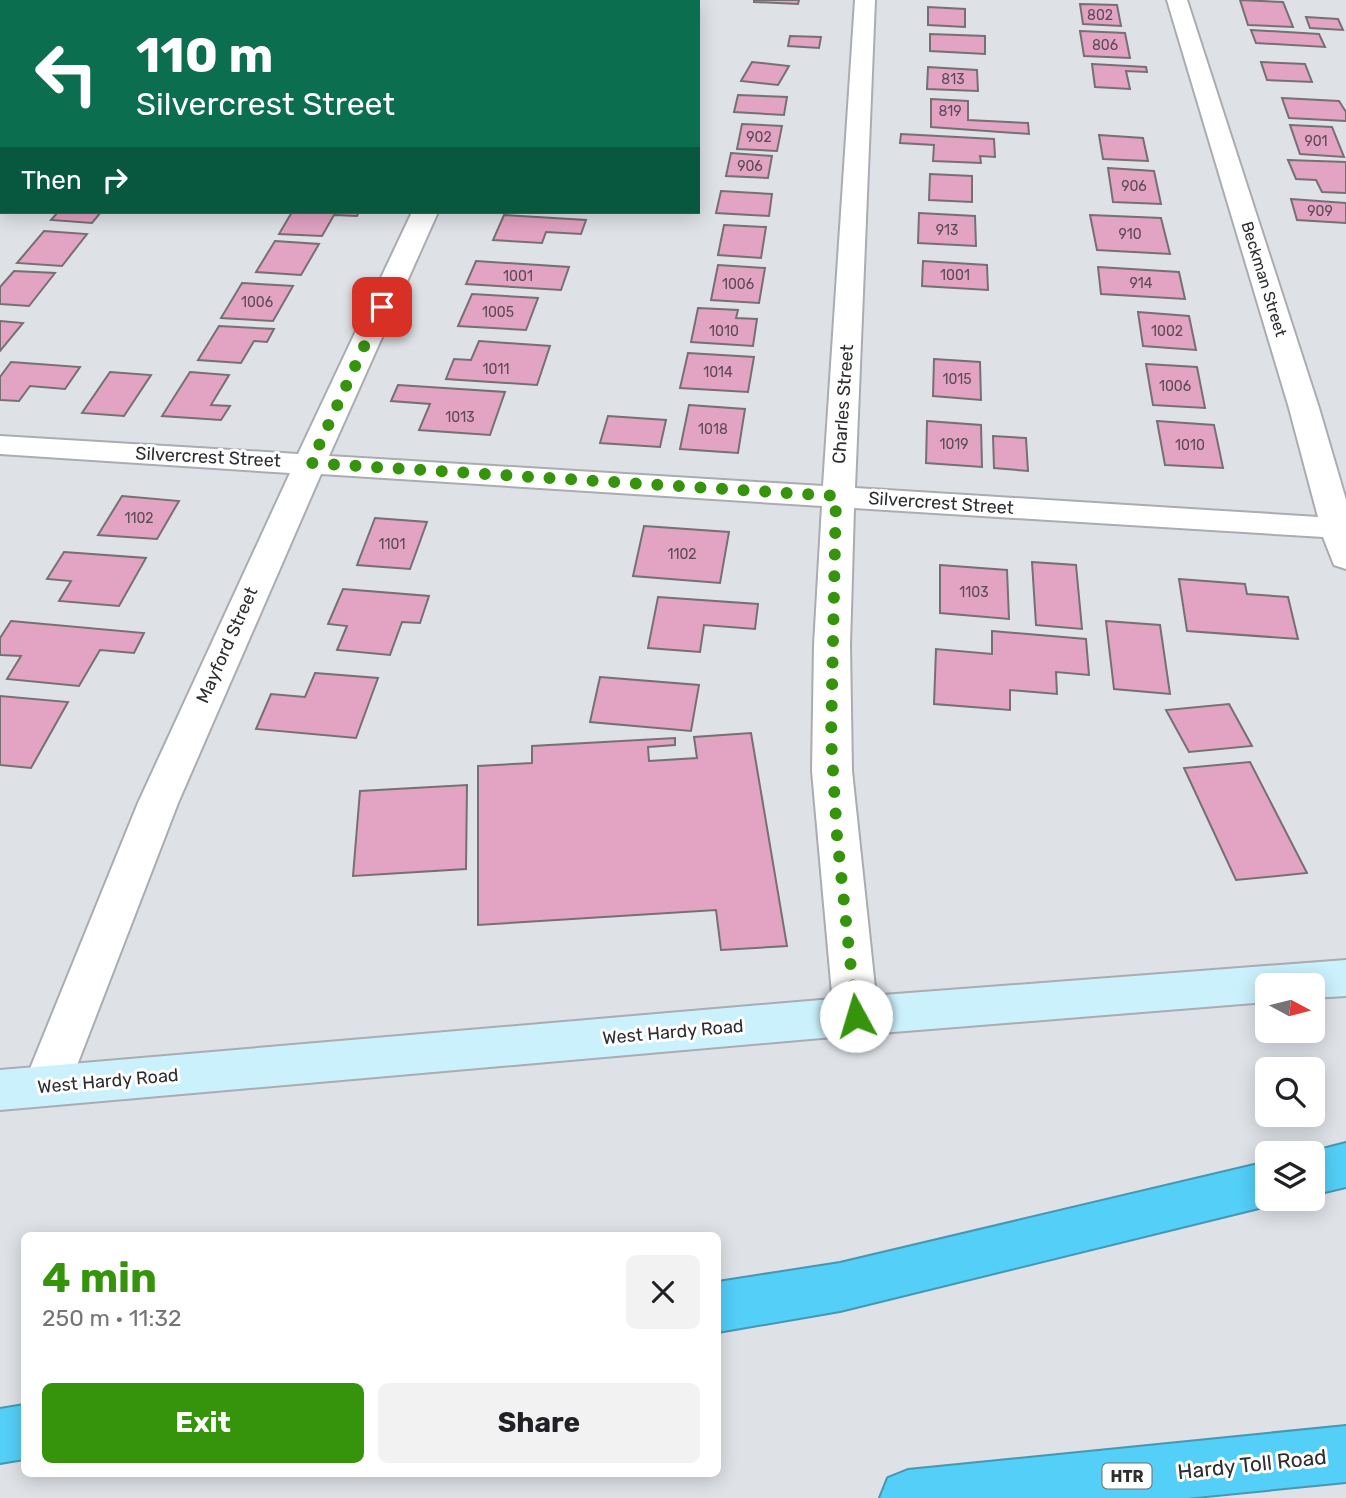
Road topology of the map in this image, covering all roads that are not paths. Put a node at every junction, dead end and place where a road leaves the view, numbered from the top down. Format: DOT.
graph roads {
  1 [pos="866,0"];
  2 [pos="1177,0"];
  3 [pos="424,214"];
  4 [pos="0,445"];
  5 [pos="311,463"];
  6 [pos="836,496"];
  7 [pos="1342,543"];
  8 [pos="1346,978"];
  9 [pos="856,1016"];
  10 [pos="46,1087"];
  11 [pos="0,1090"];
  12 [pos="1346,1165"];
  13 [pos="1325,1170"];
  14 [pos="1255,1187"];
  15 [pos="721,1307"];
  16 [pos="21,1432"];
  17 [pos="0,1436"];
  18 [pos="1346,1454"];
  19 [pos="908,1498"];
  1 -- 6 [label="street, Charles Street"];
  2 -- 7 [label="street, Beckman Street"];
  3 -- 5 [label="street, Mayford Street"];
  4 -- 5 [label="street, Silvercrest Street"];
  5 -- 6 [label="street, Silvercrest Street"];
  5 -- 10 [label="street, Mayford Street"];
  6 -- 7 [label="street, Silvercrest Street"];
  6 -- 9 [label="street, Charles Street"];
  8 -- 9 [label="main road, West Hardy Road"];
  9 -- 10 [label="main road, West Hardy Road"];
  10 -- 11 [label="main road, West Hardy Road"];
  12 -- 13 [label="highway"];
  14 -- 15 [label="highway"];
  16 -- 17 [label="highway"];
  18 -- 19 [label="highway, Hardy Toll Road / HTR"];
}
